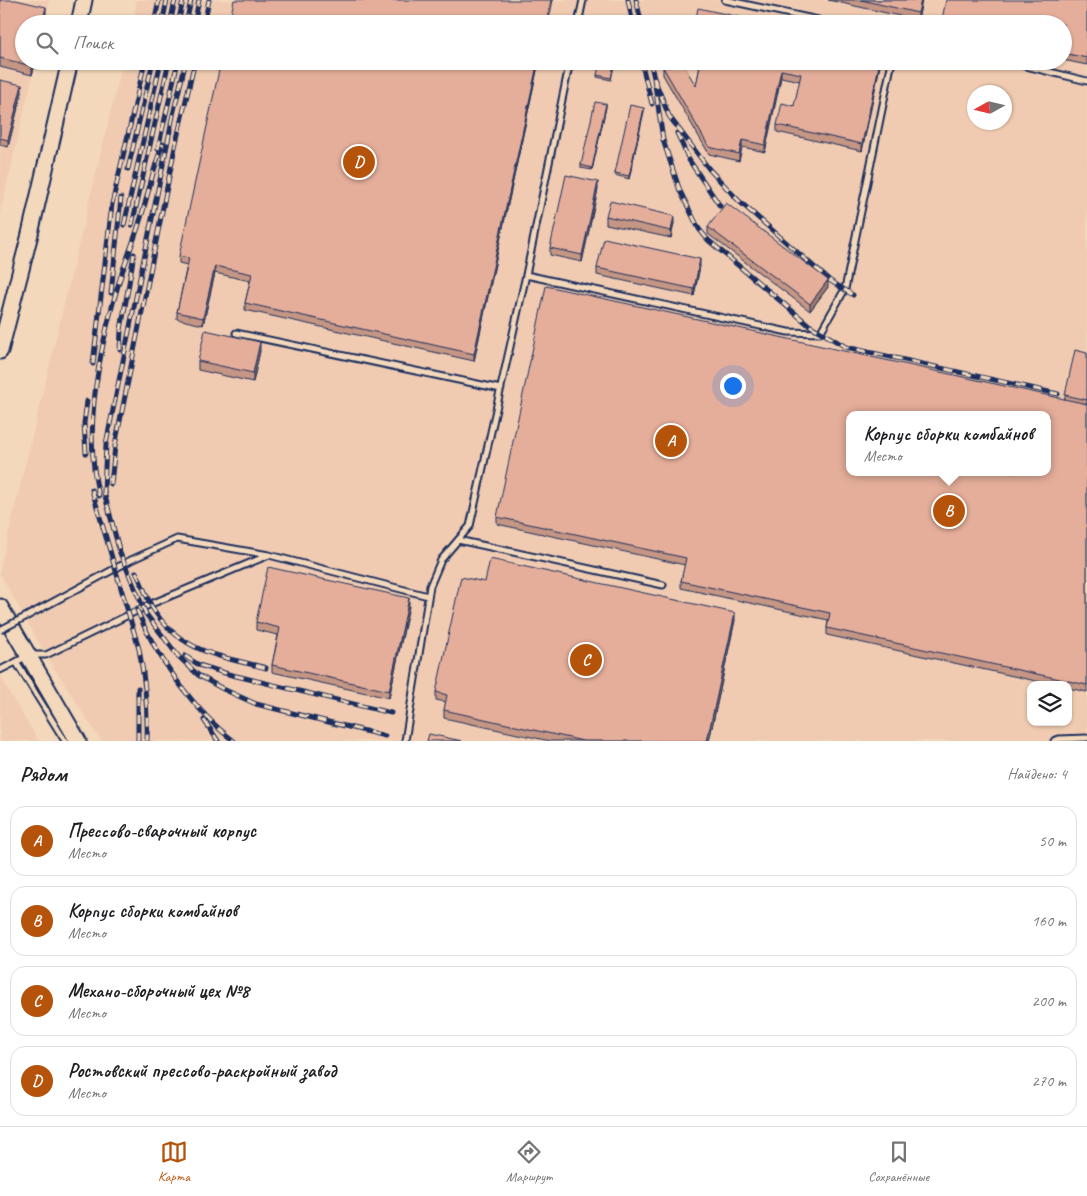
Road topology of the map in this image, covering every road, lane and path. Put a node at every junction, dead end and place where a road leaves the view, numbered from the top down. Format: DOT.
graph roads {
  1 [pos="84,0"];
  2 [pos="582,0"];
  3 [pos="725,0"];
  4 [pos="81,15"];
  5 [pos="580,15"];
  6 [pos="796,15"];
  7 [pos="68,70"];
  8 [pos="568,70"];
  9 [pos="890,70"];
  10 [pos="1042,70"];
  11 [pos="1087,81"];
  12 [pos="526,275"];
  13 [pos="236,333"];
  14 [pos="0,351"];
  15 [pos="501,389"];
  16 [pos="458,540"];
  17 [pos="269,555"];
  18 [pos="663,585"];
  19 [pos="428,596"];
  20 [pos="0,607"];
  21 [pos="0,630"];
  22 [pos="22,659"];
  23 [pos="0,670"];
  24 [pos="1087,738"];
  25 [pos="65,741"];
  26 [pos="78,741"];
  27 [pos="405,741"];
  28 [pos="1054,741"];
  1 -- 4 [label="main road"];
  2 -- 5 [label="lane"];
  3 -- 6 [label="lane"];
  7 -- 14 [label="main road"];
  8 -- 12 [label="lane"];
  9 -- 12 [label="lane"];
  10 -- 11 [label="lane"];
  12 -- 15 [label="lane"];
  13 -- 15 [label="lane"];
  15 -- 16 [label="lane"];
  16 -- 18 [label="lane"];
  16 -- 19 [label="lane"];
  17 -- 19 [label="lane"];
  17 -- 21 [label="lane, bridge"];
  17 -- 22 [label="lane"];
  19 -- 27 [label="lane"];
  20 -- 22 [label="main road"];
  22 -- 23 [label="lane"];
  22 -- 25 [label="lane"];
  22 -- 26 [label="main road"];
  24 -- 28 [label="lane"];
}
